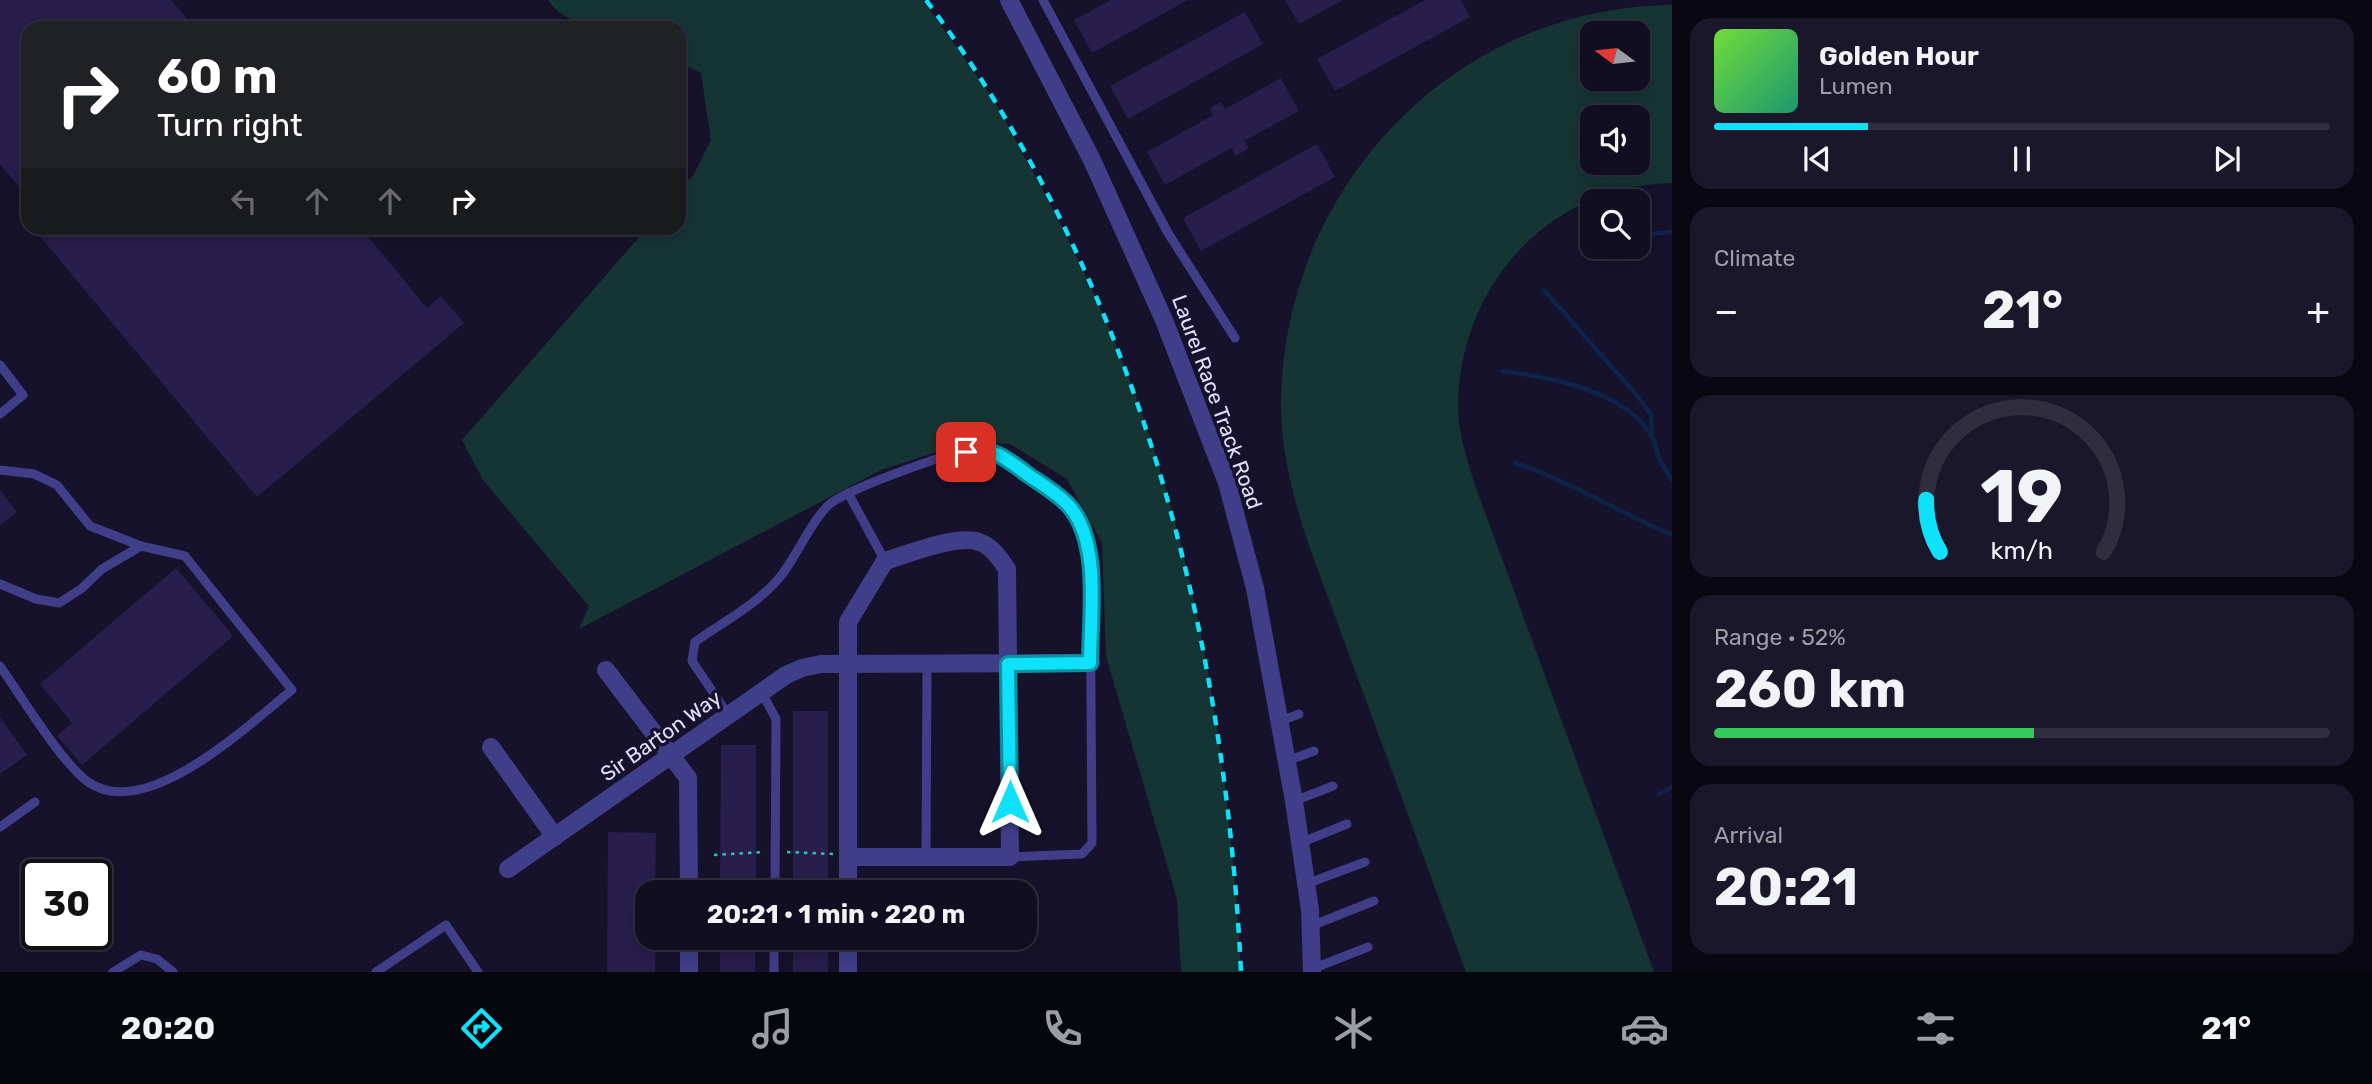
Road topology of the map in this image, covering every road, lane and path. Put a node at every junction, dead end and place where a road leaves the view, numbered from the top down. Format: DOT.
graph roads {
  1 [pos="1009,0"];
  2 [pos="1043,0"];
  3 [pos="1235,338"];
  4 [pos="0,365"];
  5 [pos="0,414"];
  6 [pos="0,470"];
  7 [pos="848,494"];
  8 [pos="141,546"];
  9 [pos="885,561"];
  10 [pos="0,584"];
  11 [pos="1090,663"];
  12 [pos="927,664"];
  13 [pos="1008,664"];
  14 [pos="848,665"];
  15 [pos="0,666"];
  16 [pos="606,670"];
  17 [pos="762,692"];
  18 [pos="1299,714"];
  19 [pos="730,716"];
  20 [pos="1280,721"];
  21 [pos="491,747"];
  22 [pos="1314,751"];
  23 [pos="670,757"];
  24 [pos="1287,761"];
  25 [pos="1333,786"];
  26 [pos="1294,801"];
  27 [pos="35,802"];
  28 [pos="1347,824"];
  29 [pos="0,827"];
  30 [pos="555,837"];
  31 [pos="1300,843"];
  32 [pos="769,852"];
  33 [pos="780,852"];
  34 [pos="714,855"];
  35 [pos="842,856"];
  36 [pos="926,857"];
  37 [pos="1010,857"];
  38 [pos="1365,862"];
  39 [pos="508,869"];
  40 [pos="689,880"];
  41 [pos="775,880"];
  42 [pos="846,880"];
  43 [pos="1306,884"];
  44 [pos="1374,901"];
  45 [pos="1311,926"];
  46 [pos="1367,947"];
  47 [pos="689,950"];
  48 [pos="774,950"];
  49 [pos="848,950"];
  50 [pos="1312,970"];
  51 [pos="380,971"];
  52 [pos="113,972"];
  53 [pos="173,972"];
  54 [pos="478,972"];
  55 [pos="689,972"];
  56 [pos="774,972"];
  57 [pos="848,972"];
  1 -- 20 [label="street, Laurel Race Track Road"];
  2 -- 3 [label="lane"];
  4 -- 5 [label="lane"];
  6 -- 8 [label="lane"];
  7 -- 9 [label="lane"];
  7 -- 11 [label="lane"];
  7 -- 19 [label="lane"];
  8 -- 10 [label="lane"];
  8 -- 15 [label="lane"];
  9 -- 13 [label="street"];
  9 -- 14 [label="street"];
  11 -- 13 [label="street, Sir Barton Way"];
  11 -- 37 [label="lane"];
  12 -- 13 [label="street, Sir Barton Way"];
  12 -- 14 [label="street, Sir Barton Way"];
  12 -- 36 [label="lane"];
  13 -- 37 [label="street"];
  14 -- 17 [label="street, Sir Barton Way"];
  14 -- 35 [label="street"];
  16 -- 23 [label="street"];
  17 -- 19 [label="street, Sir Barton Way"];
  17 -- 41 [label="lane"];
  18 -- 20 [label="lane"];
  19 -- 23 [label="street, Sir Barton Way"];
  20 -- 24 [label="street, Laurel Race Track Road"];
  21 -- 30 [label="street"];
  22 -- 24 [label="lane"];
  23 -- 30 [label="street, Sir Barton Way"];
  23 -- 40 [label="street"];
  24 -- 26 [label="street, Laurel Race Track Road"];
  25 -- 26 [label="lane"];
  26 -- 31 [label="street, Laurel Race Track Road"];
  27 -- 29 [label="lane"];
  28 -- 31 [label="lane"];
  30 -- 39 [label="street, Sir Barton Way"];
  31 -- 43 [label="street, Laurel Race Track Road"];
  32 -- 34 [label="path"];
  33 -- 35 [label="path"];
  35 -- 36 [label="street"];
  35 -- 42 [label="street"];
  36 -- 37 [label="street"];
  38 -- 43 [label="lane"];
  43 -- 45 [label="street, Laurel Race Track Road"];
  44 -- 45 [label="lane"];
  45 -- 50 [label="street, Laurel Race Track Road"];
  46 -- 50 [label="lane"];
  47 -- 55 [label="street"];
  48 -- 56 [label="lane"];
  49 -- 57 [label="street"];
  51 -- 54 [label="lane"];
  52 -- 53 [label="lane"];
}
